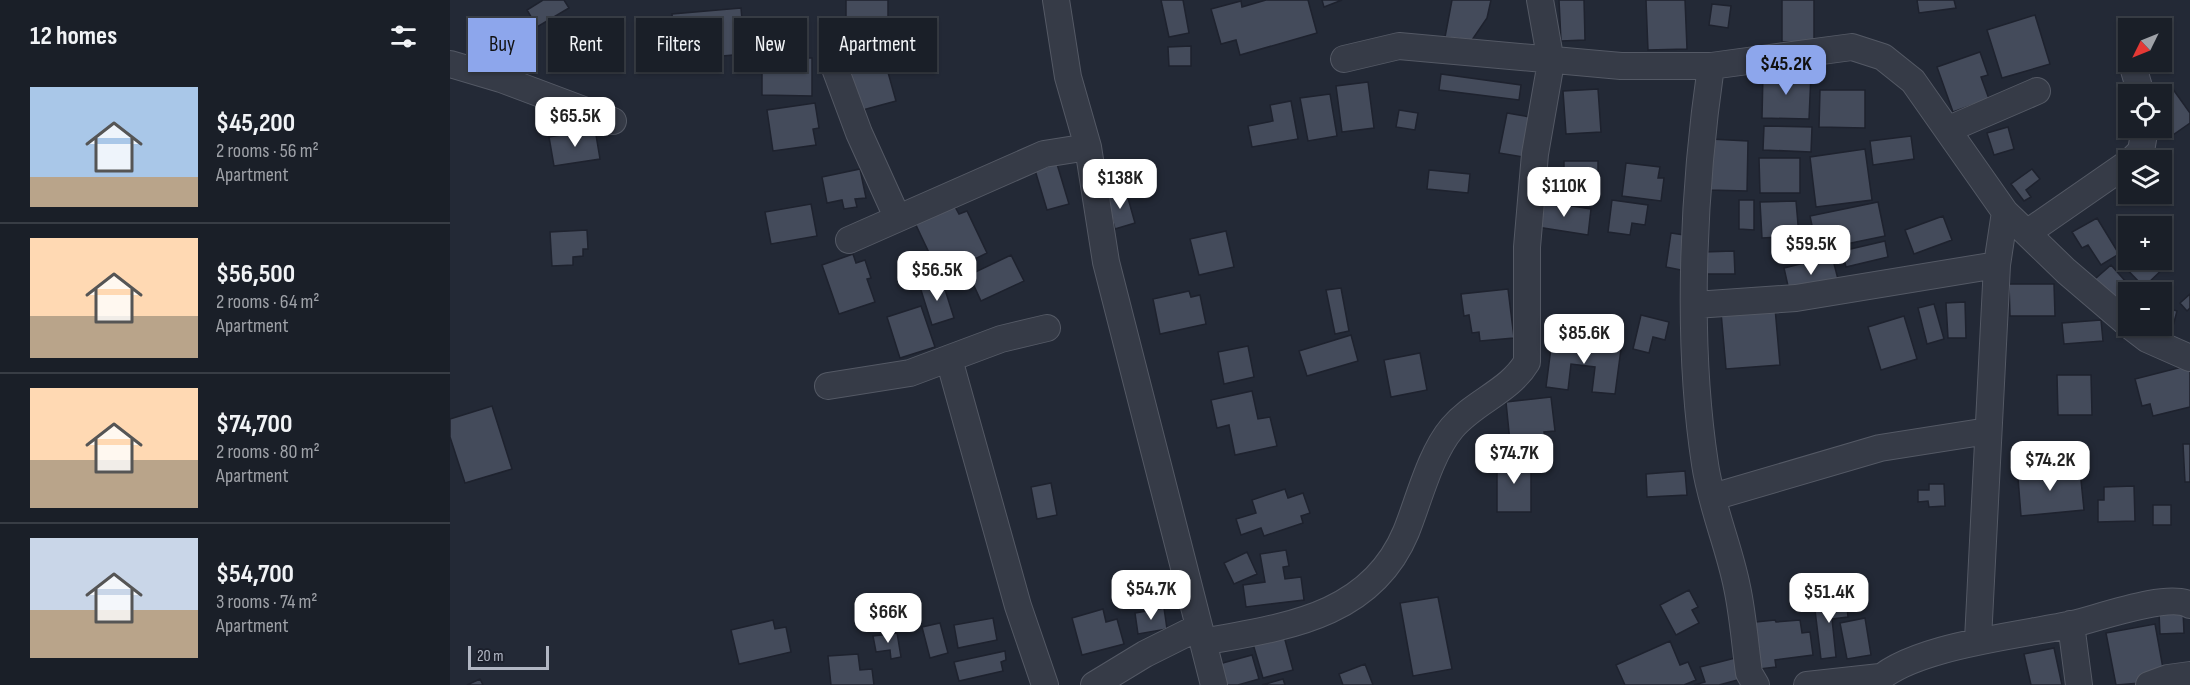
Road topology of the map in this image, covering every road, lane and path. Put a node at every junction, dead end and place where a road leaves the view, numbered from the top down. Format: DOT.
graph roads {
  1 [pos="1056,0"];
  2 [pos="1539,0"];
  3 [pos="1344,58"];
  4 [pos="1551,62"];
  5 [pos="450,64"];
  6 [pos="1711,66"];
  7 [pos="836,72"];
  8 [pos="2037,91"];
  9 [pos="613,121"];
  10 [pos="1949,129"];
  11 [pos="1088,147"];
  12 [pos="2118,170"];
  13 [pos="2005,212"];
  14 [pos="897,217"];
  15 [pos="2027,233"];
  16 [pos="849,240"];
  17 [pos="1996,265"];
  18 [pos="1695,305"];
  19 [pos="2118,315"];
  20 [pos="1047,328"];
  21 [pos="2143,336"];
  22 [pos="2190,358"];
  23 [pos="949,359"];
  24 [pos="828,386"];
  25 [pos="1988,431"];
  26 [pos="1713,497"];
  27 [pos="2190,605"];
  28 [pos="2071,624"];
  29 [pos="1201,635"];
  30 [pos="1978,640"];
  31 [pos="2190,675"];
  32 [pos="1876,681"];
  33 [pos="1045,685"];
  34 [pos="1094,685"];
  35 [pos="1214,685"];
  36 [pos="1756,685"];
  37 [pos="1807,685"];
  38 [pos="2079,685"];
  39 [pos="2149,685"];
  1 -- 11 [label="street"];
  2 -- 4 [label="street"];
  3 -- 4 [label="street"];
  4 -- 6 [label="street"];
  4 -- 29 [label="street"];
  5 -- 9 [label="street"];
  6 -- 10 [label="street"];
  6 -- 18 [label="street"];
  7 -- 14 [label="street"];
  8 -- 10 [label="street"];
  10 -- 13 [label="street"];
  11 -- 14 [label="street"];
  11 -- 29 [label="street"];
  12 -- 15 [label="street"];
  13 -- 15 [label="street"];
  13 -- 17 [label="street"];
  14 -- 16 [label="street"];
  15 -- 19 [label="street"];
  17 -- 18 [label="street"];
  17 -- 25 [label="street"];
  18 -- 26 [label="street"];
  20 -- 23 [label="street"];
  21 -- 22 [label="street"];
  23 -- 24 [label="street"];
  23 -- 33 [label="street"];
  25 -- 26 [label="street"];
  25 -- 30 [label="street"];
  26 -- 36 [label="street"];
  27 -- 28 [label="street"];
  28 -- 30 [label="street"];
  28 -- 38 [label="street"];
  29 -- 34 [label="street"];
  29 -- 35 [label="street"];
  30 -- 32 [label="street"];
  31 -- 39 [label="street"];
  32 -- 37 [label="street"];
}
